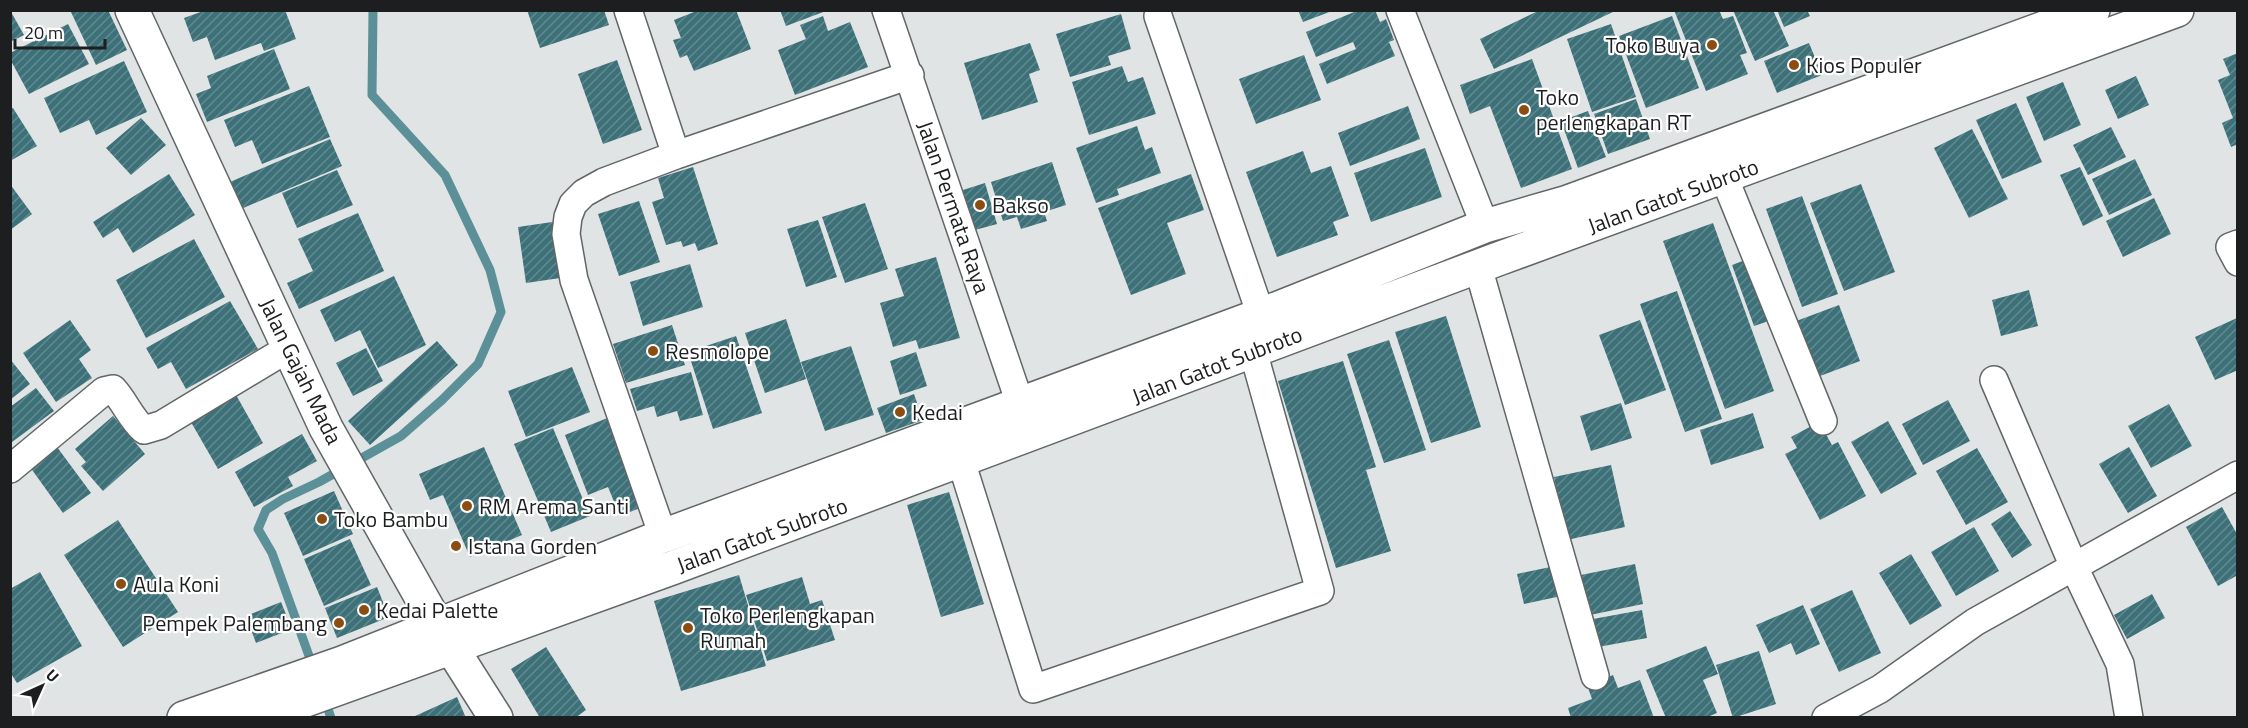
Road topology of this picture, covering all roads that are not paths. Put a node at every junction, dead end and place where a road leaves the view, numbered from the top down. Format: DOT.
graph roads {
  1 [pos="132,10"];
  2 [pos="628,10"];
  3 [pos="886,10"];
  4 [pos="1400,10"];
  5 [pos="2093,10"];
  6 [pos="2177,10"];
  7 [pos="1158,16"];
  8 [pos="910,75"];
  9 [pos="676,155"];
  10 [pos="1724,177"];
  11 [pos="1485,225"];
  12 [pos="2238,244"];
  13 [pos="2238,262"];
  14 [pos="1488,263"];
  15 [pos="1261,315"];
  16 [pos="289,348"];
  17 [pos="1253,351"];
  18 [pos="1994,380"];
  19 [pos="1020,404"];
  20 [pos="1823,422"];
  21 [pos="1030,435"];
  22 [pos="961,461"];
  23 [pos="10,469"];
  24 [pos="2238,476"];
  25 [pos="663,536"];
  26 [pos="2074,567"];
  27 [pos="445,636"];
  28 [pos="1595,675"];
  29 [pos="274,702"];
  30 [pos="184,717"];
  31 [pos="496,717"];
  32 [pos="1826,717"];
  33 [pos="2129,717"];
  1 -- 16 [label="street, Jalan Gajah Mada"];
  2 -- 9 [label="street"];
  3 -- 8 [label="street, Jalan Permata Raya"];
  4 -- 11 [label="street"];
  5 -- 11 [label="street, Jalan Gatot Subroto"];
  6 -- 10 [label="street, Jalan Gatot Subroto"];
  7 -- 15 [label="street"];
  8 -- 9 [label="street"];
  8 -- 19 [label="street, Jalan Permata Raya"];
  9 -- 25 [label="street"];
  10 -- 14 [label="street, Jalan Gatot Subroto"];
  10 -- 20 [label="street"];
  11 -- 14 [label="street"];
  11 -- 15 [label="street, Jalan Gatot Subroto"];
  12 -- 13 [label="street"];
  14 -- 17 [label="street, Jalan Gatot Subroto"];
  14 -- 28 [label="street"];
  15 -- 19 [label="street, Jalan Gatot Subroto"];
  16 -- 23 [label="street"];
  16 -- 27 [label="street, Jalan Gajah Mada"];
  17 -- 21 [label="street, Jalan Gatot Subroto"];
  17 -- 22 [label="street"];
  18 -- 26 [label="street"];
  19 -- 21 [label="street, Jalan Permata Raya"];
  19 -- 25 [label="street, Jalan Gatot Subroto"];
  21 -- 22 [label="street, Jalan Gatot Subroto"];
  22 -- 27 [label="street, Jalan Gatot Subroto"];
  24 -- 26 [label="street"];
  25 -- 27 [label="street, Jalan Gatot Subroto"];
  26 -- 32 [label="street"];
  26 -- 33 [label="street"];
  27 -- 29 [label="street, Jalan Gatot Subroto"];
  27 -- 31 [label="street, Jalan Gajah Mada"];
  29 -- 30 [label="street, Jalan Gatot Subroto"];
}
